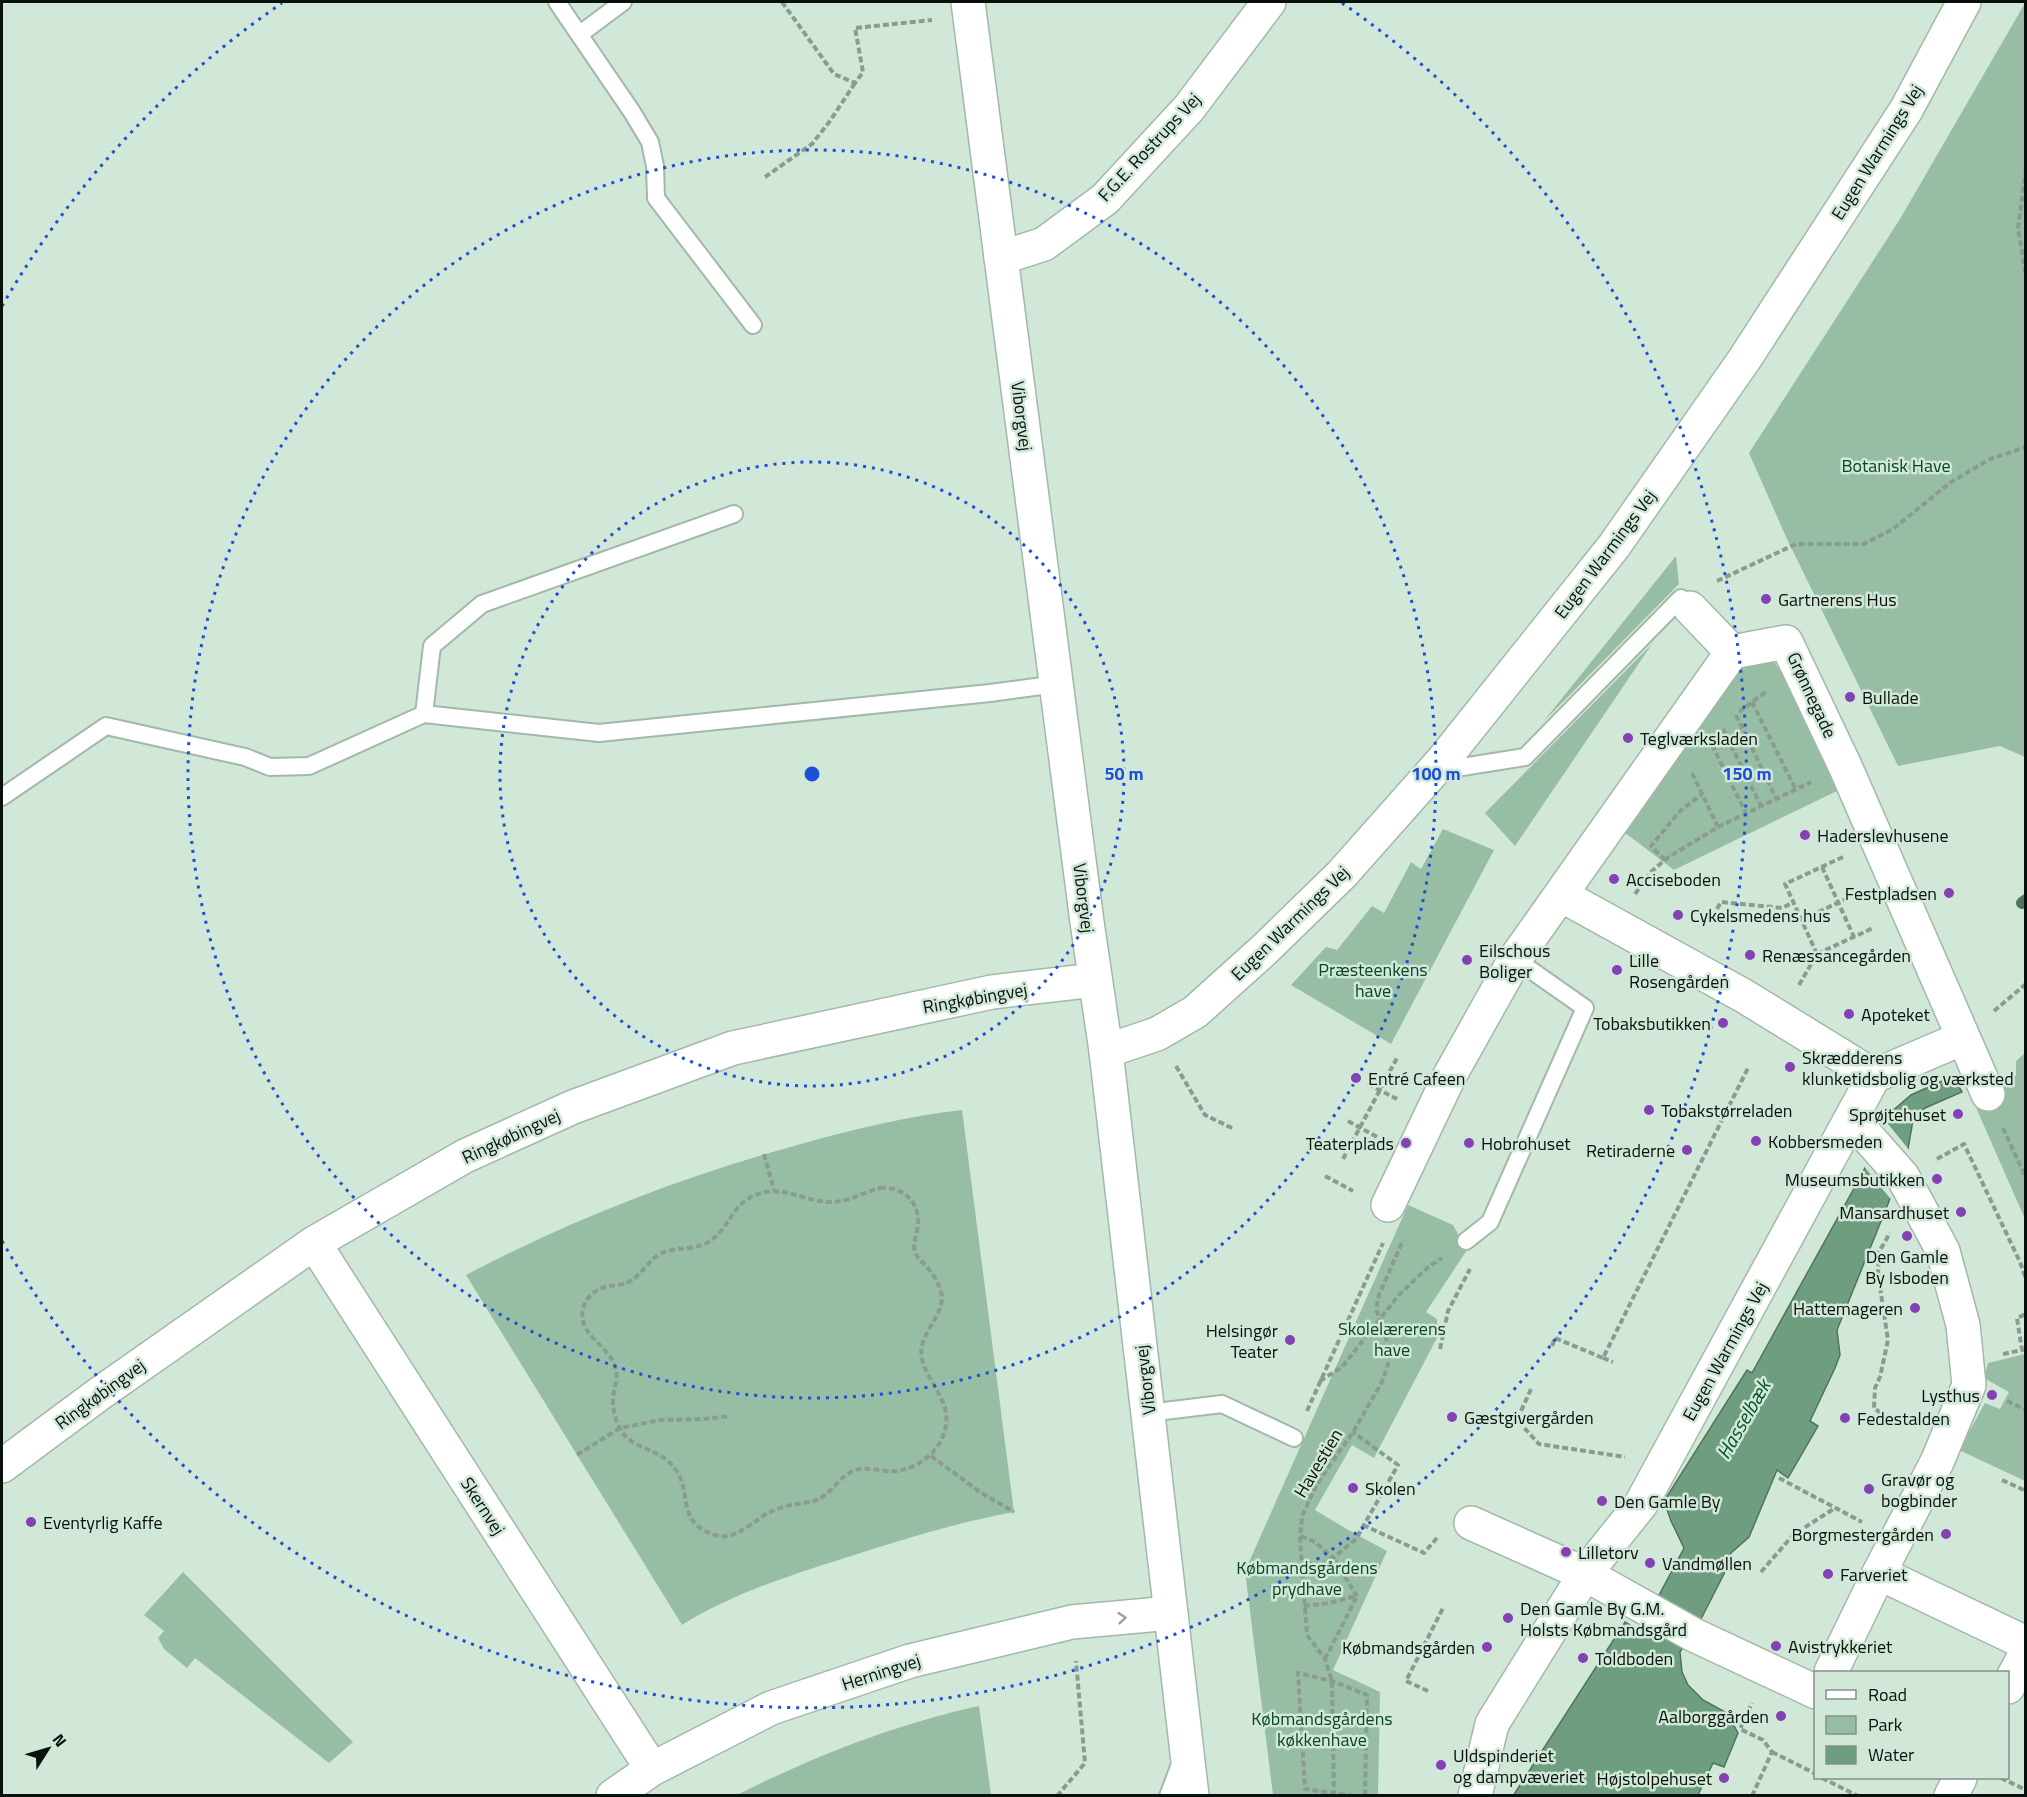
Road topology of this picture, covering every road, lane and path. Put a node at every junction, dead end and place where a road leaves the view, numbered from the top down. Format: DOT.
graph roads {
  1 [pos="557,2"];
  2 [pos="624,2"];
  3 [pos="782,2"];
  4 [pos="1269,2"];
  5 [pos="1965,2"];
  6 [pos="969,9"];
  7 [pos="580,34"];
  8 [pos="855,83"];
  9 [pos="2025,169"];
  10 [pos="765,177"];
  11 [pos="1001,258"];
  12 [pos="2025,275"];
  13 [pos="753,325"];
  14 [pos="2025,447"];
  15 [pos="734,514"];
  16 [pos="1685,603"];
  17 [pos="1732,651"];
  18 [pos="1798,667"];
  19 [pos="1057,684"];
  20 [pos="1752,702"];
  21 [pos="424,714"];
  22 [pos="1736,714"];
  23 [pos="1729,720"];
  24 [pos="1714,731"];
  25 [pos="1707,736"];
  26 [pos="1444,759"];
  27 [pos="1688,764"];
  28 [pos="1845,766"];
  29 [pos="1796,790"];
  30 [pos="1702,794"];
  31 [pos="2,797"];
  32 [pos="1776,798"];
  33 [pos="1761,806"];
  34 [pos="1746,813"];
  35 [pos="1718,827"];
  36 [pos="1847,856"];
  37 [pos="1822,867"];
  38 [pos="1863,891"];
  39 [pos="1560,895"];
  40 [pos="1794,902"];
  41 [pos="1839,903"];
  42 [pos="1717,909"];
  43 [pos="1802,920"];
  44 [pos="1879,925"];
  45 [pos="1854,937"];
  46 [pos="1515,959"];
  47 [pos="1095,980"];
  48 [pos="1157,1034"];
  49 [pos="1963,1038"];
  50 [pos="1106,1051"];
  51 [pos="1397,1058"];
  52 [pos="1748,1068"];
  53 [pos="1874,1076"];
  54 [pos="1988,1094"];
  55 [pos="1851,1118"];
  56 [pos="1234,1129"];
  57 [pos="764,1154"];
  58 [pos="1343,1159"];
  59 [pos="1903,1176"];
  60 [pos="2025,1178"];
  61 [pos="774,1190"];
  62 [pos="1388,1205"];
  63 [pos="1920,1207"];
  64 [pos="1406,1234"];
  65 [pos="1466,1241"];
  66 [pos="1384,1242"];
  67 [pos="314,1243"];
  68 [pos="2025,1279"];
  69 [pos="1379,1318"];
  70 [pos="1551,1346"];
  71 [pos="1440,1349"];
  72 [pos="1603,1358"];
  73 [pos="1613,1362"];
  74 [pos="1320,1381"];
  75 [pos="1532,1389"];
  76 [pos="2007,1401"];
  77 [pos="2025,1410"];
  78 [pos="1148,1413"];
  79 [pos="1881,1413"];
  80 [pos="731,1416"];
  81 [pos="620,1428"];
  82 [pos="1353,1432"];
  83 [pos="1294,1438"];
  84 [pos="577,1455"];
  85 [pos="931,1456"];
  86 [pos="2,1466"];
  87 [pos="1659,1470"];
  88 [pos="1779,1478"];
  89 [pos="2002,1480"];
  90 [pos="2025,1491"];
  91 [pos="1835,1508"];
  92 [pos="1014,1512"];
  93 [pos="1471,1523"];
  94 [pos="1363,1525"];
  95 [pos="1301,1536"];
  96 [pos="1897,1540"];
  97 [pos="1424,1553"];
  98 [pos="1333,1558"];
  99 [pos="1761,1572"];
  100 [pos="1879,1573"];
  101 [pos="1304,1574"];
  102 [pos="1585,1574"];
  103 [pos="1357,1596"];
  104 [pos="1304,1606"];
  105 [pos="1443,1608"];
  106 [pos="1171,1613"];
  107 [pos="1072,1622"];
  108 [pos="2025,1644"];
  109 [pos="2025,1653"];
  110 [pos="1325,1659"];
  111 [pos="1831,1671"];
  112 [pos="1332,1681"];
  113 [pos="2009,1683"];
  114 [pos="1428,1691"];
  115 [pos="1814,1692"];
  116 [pos="1755,1696"];
  117 [pos="1302,1735"];
  118 [pos="1333,1740"];
  119 [pos="1186,1747"];
  120 [pos="1365,1747"];
  121 [pos="1772,1752"];
  122 [pos="652,1769"];
  123 [pos="1814,1773"];
  124 [pos="1824,1779"];
  125 [pos="1959,1779"];
  126 [pos="2003,1779"];
  127 [pos="2025,1790"];
  128 [pos="1334,1794"];
  129 [pos="613,1796"];
  130 [pos="1057,1796"];
  131 [pos="1168,1796"];
  132 [pos="1192,1796"];
  133 [pos="1354,1796"];
  134 [pos="1365,1796"];
  135 [pos="1475,1796"];
  136 [pos="1752,1796"];
  137 [pos="1858,1796"];
  138 [pos="1951,1796"];
  1 -- 7 [label="lane"];
  2 -- 7 [label="lane"];
  3 -- 8 [label="path"];
  4 -- 11 [label="street, F.G.E. Rostrups Vej"];
  5 -- 26 [label="street, Eugen Warmings Vej"];
  6 -- 8 [label="path"];
  6 -- 11 [label="street, Viborgvej"];
  7 -- 13 [label="lane"];
  8 -- 10 [label="path"];
  9 -- 12 [label="path"];
  11 -- 19 [label="street, Viborgvej"];
  14 -- 16 [label="path"];
  15 -- 21 [label="lane"];
  16 -- 17 [label="street"];
  16 -- 26 [label="lane"];
  17 -- 18 [label="street, Grønnegade"];
  17 -- 39 [label="street"];
  18 -- 20 [label="path"];
  18 -- 28 [label="street, Grønnegade"];
  19 -- 21 [label="lane"];
  19 -- 47 [label="street, Viborgvej"];
  20 -- 22 [label="path"];
  20 -- 29 [label="path"];
  21 -- 31 [label="lane"];
  22 -- 23 [label="path"];
  22 -- 32 [label="path"];
  24 -- 33 [label="path"];
  25 -- 34 [label="path"];
  26 -- 48 [label="street, Eugen Warmings Vej"];
  27 -- 30 [label="path"];
  28 -- 29 [label="path"];
  28 -- 49 [label="street"];
  29 -- 32 [label="path"];
  30 -- 35 [label="path"];
  30 -- 35 [label="path"];
  32 -- 33 [label="path"];
  33 -- 34 [label="path"];
  34 -- 35 [label="path"];
  36 -- 37 [label="path"];
  37 -- 40 [label="path"];
  37 -- 41 [label="path"];
  38 -- 41 [label="path"];
  39 -- 46 [label="street"];
  39 -- 53 [label="street"];
  40 -- 42 [label="path"];
  40 -- 43 [label="path"];
  41 -- 43 [label="path"];
  41 -- 45 [label="path"];
  43 -- 45 [label="path"];
  44 -- 45 [label="path"];
  46 -- 62 [label="street"];
  46 -- 65 [label="lane"];
  47 -- 50 [label="street, Viborgvej"];
  47 -- 67 [label="street, Ringkøbingvej"];
  48 -- 50 [label="street, Eugen Warmings Vej"];
  48 -- 56 [label="path"];
  49 -- 53 [label="street"];
  49 -- 54 [label="street"];
  50 -- 78 [label="street, Viborgvej"];
  51 -- 58 [label="path"];
  52 -- 72 [label="path"];
  53 -- 55 [label="street, Eugen Warmings Vej"];
  54 -- 60 [label="path"];
  55 -- 59 [label="street"];
  55 -- 87 [label="street, Eugen Warmings Vej"];
  57 -- 61 [label="path"];
  59 -- 63 [label="street"];
  59 -- 68 [label="path"];
  61 -- 81 [label="path"];
  61 -- 85 [label="path"];
  63 -- 79 [label="path"];
  63 -- 96 [label="street"];
  64 -- 69 [label="path, Havestien"];
  65 -- 69 [label="path"];
  65 -- 71 [label="path"];
  66 -- 74 [label="path"];
  67 -- 86 [label="street, Ringkøbingvej"];
  67 -- 122 [label="street, Skernvej"];
  69 -- 74 [label="path"];
  69 -- 82 [label="path, Havestien"];
  70 -- 72 [label="path"];
  72 -- 73 [label="path"];
  74 -- 83 [label="path"];
  75 -- 87 [label="path"];
  76 -- 77 [label="path"];
  78 -- 83 [label="lane"];
  78 -- 106 [label="street, Viborgvej"];
  80 -- 81 [label="path"];
  81 -- 84 [label="path"];
  81 -- 85 [label="path"];
  82 -- 94 [label="path"];
  82 -- 95 [label="path, Havestien"];
  85 -- 92 [label="path"];
  87 -- 102 [label="street, Eugen Warmings Vej"];
  88 -- 91 [label="path"];
  89 -- 90 [label="path"];
  91 -- 96 [label="path"];
  91 -- 99 [label="path"];
  93 -- 102 [label="street"];
  94 -- 97 [label="path"];
  94 -- 98 [label="path"];
  95 -- 98 [label="path"];
  95 -- 101 [label="path, Havestien"];
  96 -- 100 [label="street"];
  98 -- 101 [label="path"];
  98 -- 103 [label="path"];
  100 -- 108 [label="street"];
  100 -- 111 [label="street"];
  101 -- 104 [label="path, Havestien"];
  102 -- 115 [label="street"];
  102 -- 135 [label="street, Eugen Warmings Vej"];
  103 -- 104 [label="path"];
  103 -- 110 [label="path"];
  104 -- 110 [label="path, Havestien"];
  105 -- 114 [label="path"];
  107 -- 106 [label="street, Herningvej, one-way"];
  106 -- 119 [label="street, Viborgvej"];
  107 -- 122 [label="street, Herningvej"];
  107 -- 130 [label="path"];
  109 -- 113 [label="street"];
  110 -- 112 [label="path, Havestien"];
  112 -- 117 [label="path"];
  112 -- 118 [label="path, Havestien"];
  112 -- 120 [label="path"];
  116 -- 121 [label="path"];
  117 -- 118 [label="path"];
  117 -- 128 [label="path"];
  118 -- 120 [label="path"];
  118 -- 128 [label="path, Havestien"];
  119 -- 131 [label="lane"];
  119 -- 132 [label="street, Viborgvej"];
  120 -- 134 [label="path"];
  121 -- 123 [label="path"];
  121 -- 136 [label="path"];
  122 -- 129 [label="street, Herningvej"];
  124 -- 137 [label="path"];
  125 -- 138 [label="street"];
  126 -- 127 [label="path"];
  128 -- 133 [label="path"];
}
